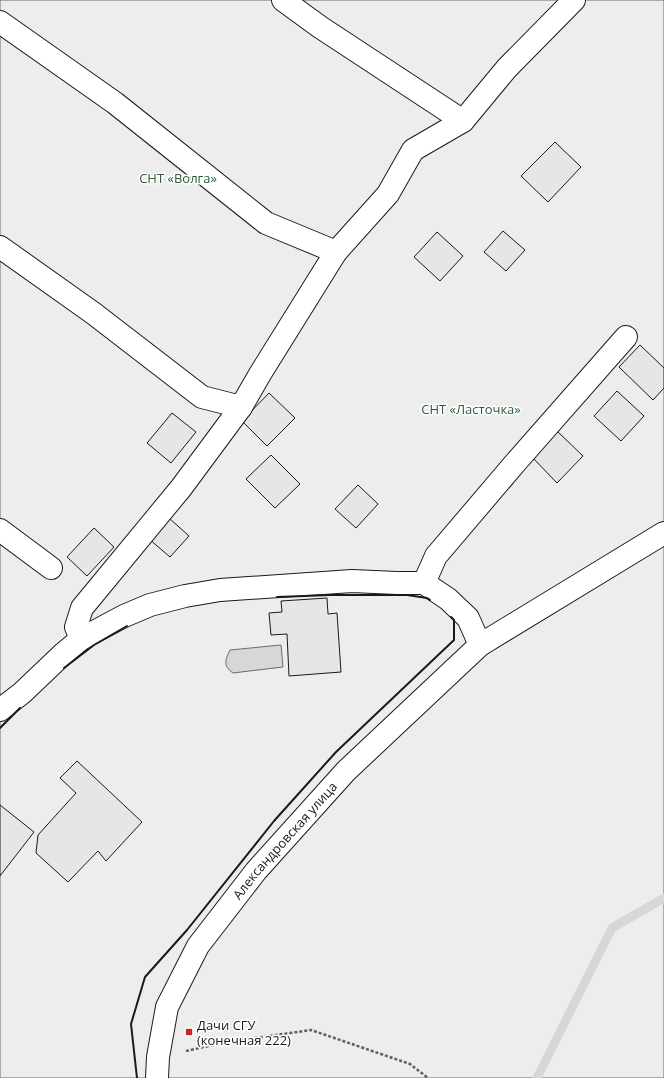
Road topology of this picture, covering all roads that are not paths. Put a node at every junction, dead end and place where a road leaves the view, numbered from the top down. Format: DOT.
graph roads {
  1 [pos="283,0"];
  2 [pos="574,0"];
  3 [pos="0,22"];
  4 [pos="463,121"];
  5 [pos="0,247"];
  6 [pos="336,252"];
  7 [pos="626,337"];
  8 [pos="241,408"];
  9 [pos="0,530"];
  10 [pos="664,533"];
  11 [pos="51,568"];
  12 [pos="424,583"];
  13 [pos="81,639"];
  14 [pos="480,645"];
  15 [pos="0,710"];
  16 [pos="158,1068"];
  1 -- 4 [label="street"];
  2 -- 4 [label="street"];
  3 -- 6 [label="street"];
  4 -- 6 [label="street"];
  5 -- 8 [label="street"];
  6 -- 8 [label="street"];
  7 -- 12 [label="street"];
  8 -- 13 [label="street"];
  9 -- 11 [label="street"];
  10 -- 14 [label="street, Александровская улица"];
  12 -- 13 [label="street"];
  12 -- 14 [label="street"];
  13 -- 15 [label="street"];
  14 -- 16 [label="street, Александровская улица"];
}
